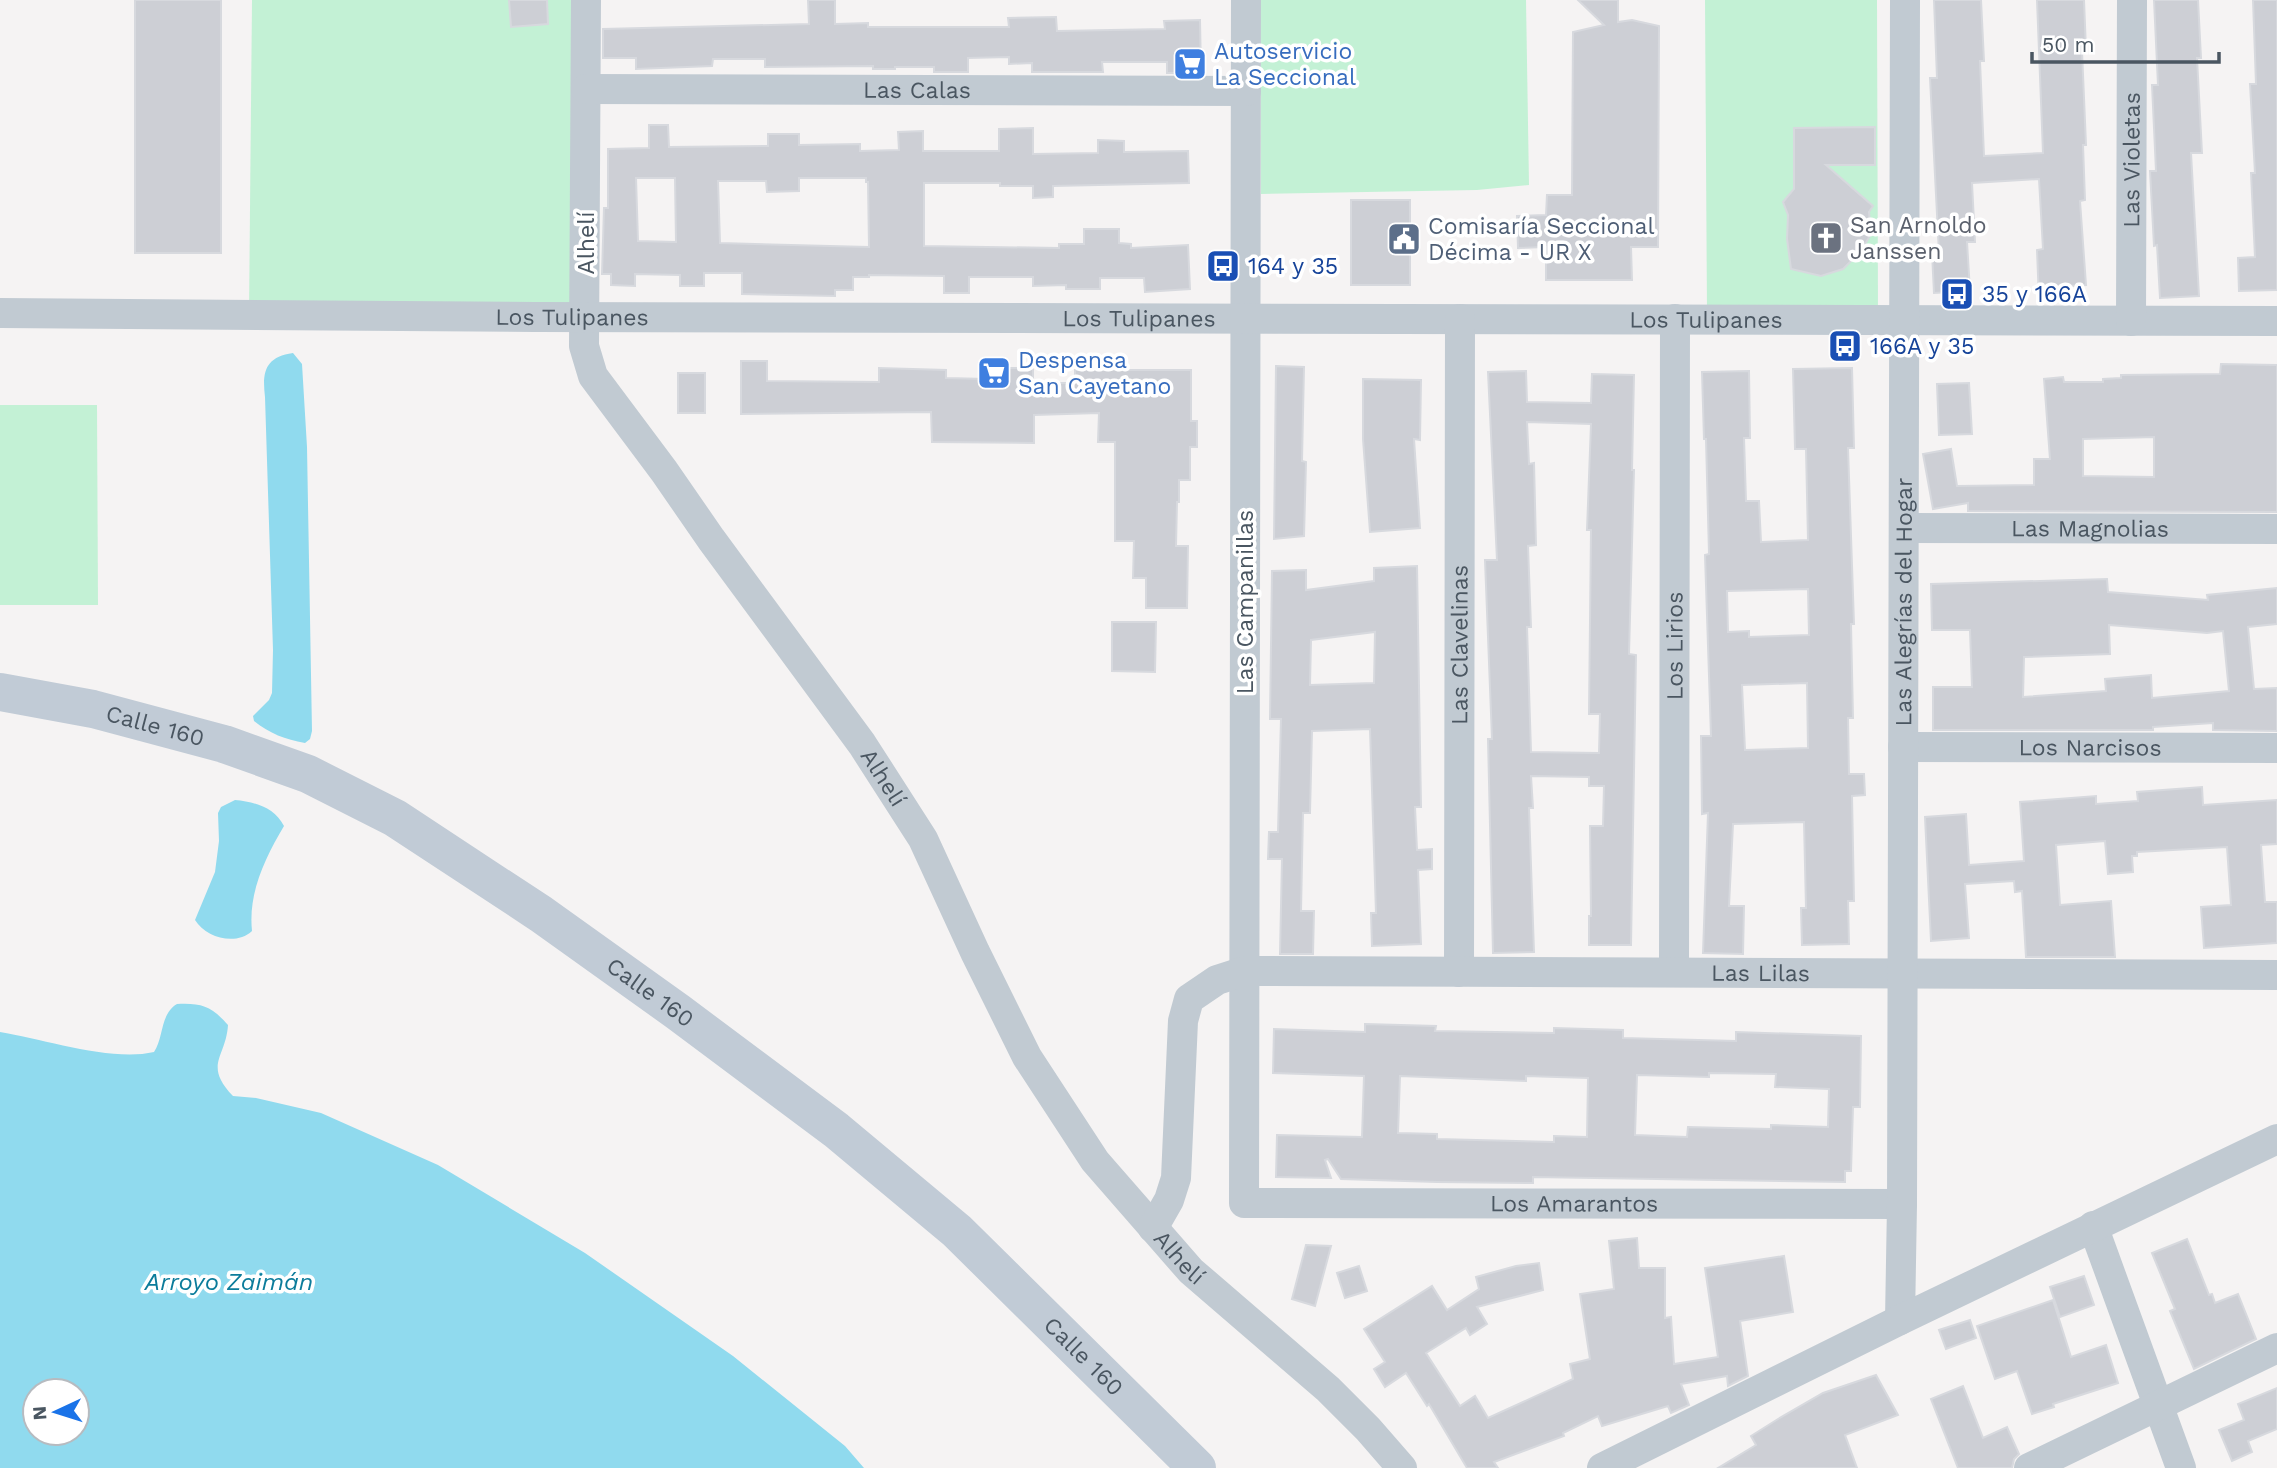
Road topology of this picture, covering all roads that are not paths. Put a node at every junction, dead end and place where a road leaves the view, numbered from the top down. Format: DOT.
graph roads {
  1 [pos="586,0"];
  2 [pos="1246,0"];
  3 [pos="1905,0"];
  4 [pos="2132,0"];
  5 [pos="586,89"];
  6 [pos="1246,91"];
  7 [pos="0,313"];
  8 [pos="586,317"];
  9 [pos="1246,318"];
  10 [pos="1460,319"];
  11 [pos="1675,319"];
  12 [pos="1904,320"];
  13 [pos="2131,321"];
  14 [pos="2277,321"];
  15 [pos="1904,528"];
  16 [pos="2277,529"];
  17 [pos="0,692"];
  18 [pos="1903,747"];
  19 [pos="2277,748"];
  20 [pos="1245,971"];
  21 [pos="1459,972"];
  22 [pos="1674,972"];
  23 [pos="1903,973"];
  24 [pos="2277,975"];
  25 [pos="2277,1139"];
  26 [pos="1244,1203"];
  27 [pos="1902,1204"];
  28 [pos="2093,1226"];
  29 [pos="1153,1228"];
  30 [pos="1900,1320"];
  31 [pos="2277,1348"];
  32 [pos="2158,1403"];
  33 [pos="1197,1468"];
  34 [pos="1402,1468"];
  35 [pos="1602,1468"];
  36 [pos="2029,1468"];
  37 [pos="2181,1468"];
  1 -- 5 [label="street, Alhelí"];
  2 -- 6 [label="street, Las Campanillas"];
  3 -- 12 [label="street, Las Alegrías del Hogar"];
  4 -- 13 [label="street, Las Violetas"];
  5 -- 6 [label="street, Las Calas"];
  5 -- 8 [label="street, Alhelí"];
  6 -- 9 [label="street, Las Campanillas"];
  7 -- 8 [label="street, Los Tulipanes"];
  8 -- 9 [label="street, Los Tulipanes"];
  8 -- 29 [label="street, Alhelí"];
  9 -- 10 [label="street, Los Tulipanes"];
  9 -- 20 [label="street, Las Campanillas"];
  10 -- 11 [label="street, Los Tulipanes"];
  10 -- 21 [label="street, Las Clavelinas"];
  11 -- 12 [label="street, Los Tulipanes"];
  11 -- 22 [label="street, Los Lirios"];
  12 -- 13 [label="street, Los Tulipanes"];
  12 -- 15 [label="street, Las Alegrías del Hogar"];
  13 -- 14 [label="street, Los Tulipanes"];
  15 -- 16 [label="street, Las Magnolias"];
  15 -- 18 [label="street, Las Alegrías del Hogar"];
  17 -- 33 [label="main road, Calle 160"];
  18 -- 19 [label="street, Los Narcisos"];
  18 -- 23 [label="street, Las Alegrías del Hogar"];
  20 -- 21 [label="street, Las Lilas"];
  20 -- 26 [label="street, Las Campanillas"];
  20 -- 29 [label="street"];
  21 -- 22 [label="street, Las Lilas"];
  22 -- 23 [label="street, Las Lilas"];
  23 -- 24 [label="street, Las Lilas"];
  23 -- 27 [label="street, Las Alegrías del Hogar"];
  25 -- 28 [label="street"];
  26 -- 27 [label="street, Los Amarantos"];
  27 -- 30 [label="street, Las Alegrías del Hogar"];
  28 -- 30 [label="street"];
  28 -- 32 [label="street"];
  29 -- 34 [label="street, Alhelí"];
  30 -- 35 [label="street"];
  31 -- 32 [label="street"];
  32 -- 36 [label="street"];
  32 -- 37 [label="street"];
}
